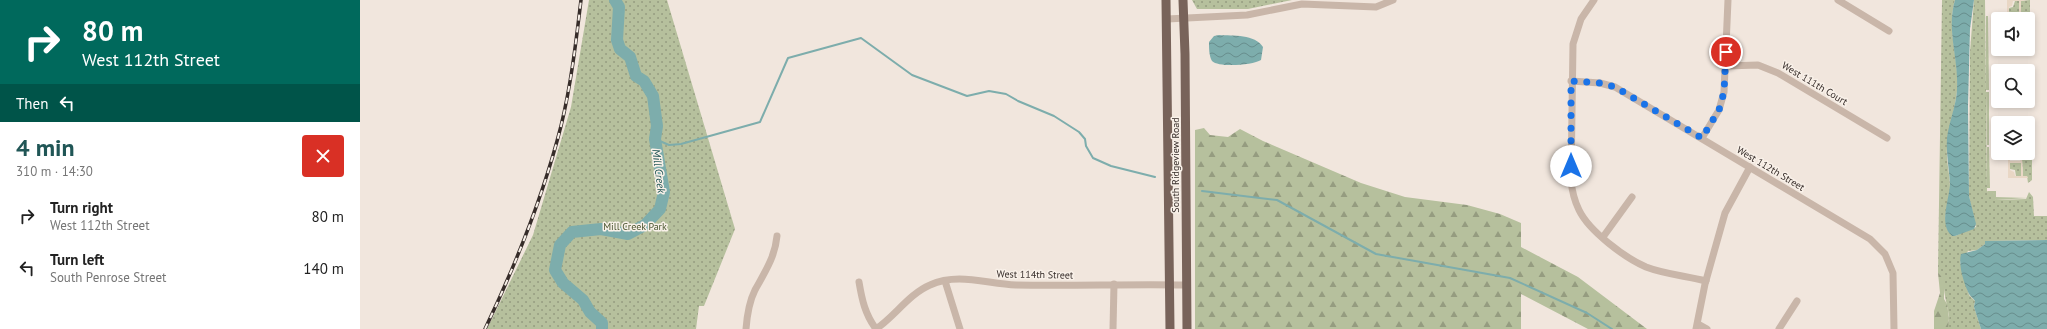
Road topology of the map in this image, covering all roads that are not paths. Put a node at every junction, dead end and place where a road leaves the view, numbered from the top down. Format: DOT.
graph roads {
  1 [pos="1166,0"];
  2 [pos="1183,0"];
  3 [pos="1594,0"];
  4 [pos="1728,0"];
  5 [pos="1838,0"];
  6 [pos="1389,2"];
  7 [pos="1184,18"];
  8 [pos="1167,19"];
  9 [pos="1889,30"];
  10 [pos="1726,66"];
  11 [pos="1571,81"];
  12 [pos="1702,138"];
  13 [pos="1887,138"];
  14 [pos="1750,166"];
  15 [pos="1632,197"];
  16 [pos="777,236"];
  17 [pos="1603,237"];
  18 [pos="945,281"];
  19 [pos="1706,281"];
  20 [pos="859,282"];
  21 [pos="1114,284"];
  22 [pos="1169,284"];
  23 [pos="1186,284"];
  24 [pos="1797,302"];
  25 [pos="1697,327"];
  26 [pos="746,329"];
  27 [pos="876,329"];
  28 [pos="960,329"];
  29 [pos="1113,329"];
  30 [pos="1170,329"];
  31 [pos="1187,329"];
  32 [pos="1707,329"];
  33 [pos="1779,329"];
  34 [pos="1894,329"];
  1 -- 8 [label="main road, South Ridgeview Road"];
  2 -- 7 [label="main road, South Ridgeview Road"];
  3 -- 11 [label="street"];
  4 -- 10 [label="street"];
  5 -- 9 [label="street"];
  6 -- 7 [label="street"];
  7 -- 8 [label="street"];
  7 -- 23 [label="main road, South Ridgeview Road"];
  8 -- 22 [label="main road, South Ridgeview Road"];
  10 -- 12 [label="street"];
  10 -- 13 [label="street, West 111th Court"];
  11 -- 12 [label="street, West 112th Street"];
  11 -- 17 [label="street"];
  12 -- 14 [label="street, West 112th Street"];
  14 -- 19 [label="street"];
  14 -- 34 [label="street, West 112th Street"];
  15 -- 17 [label="street"];
  16 -- 26 [label="street"];
  17 -- 19 [label="street"];
  18 -- 21 [label="street, West 114th Street"];
  18 -- 27 [label="street, West 114th Street"];
  18 -- 28 [label="street"];
  19 -- 25 [label="street"];
  20 -- 27 [label="street, West 114th Street"];
  21 -- 22 [label="street, West 114th Street"];
  21 -- 29 [label="street"];
  22 -- 23 [label="street, West 114th Street"];
  22 -- 30 [label="main road, South Ridgeview Road"];
  23 -- 31 [label="main road, South Ridgeview Road"];
  24 -- 33 [label="street"];
  25 -- 32 [label="street"];
}
